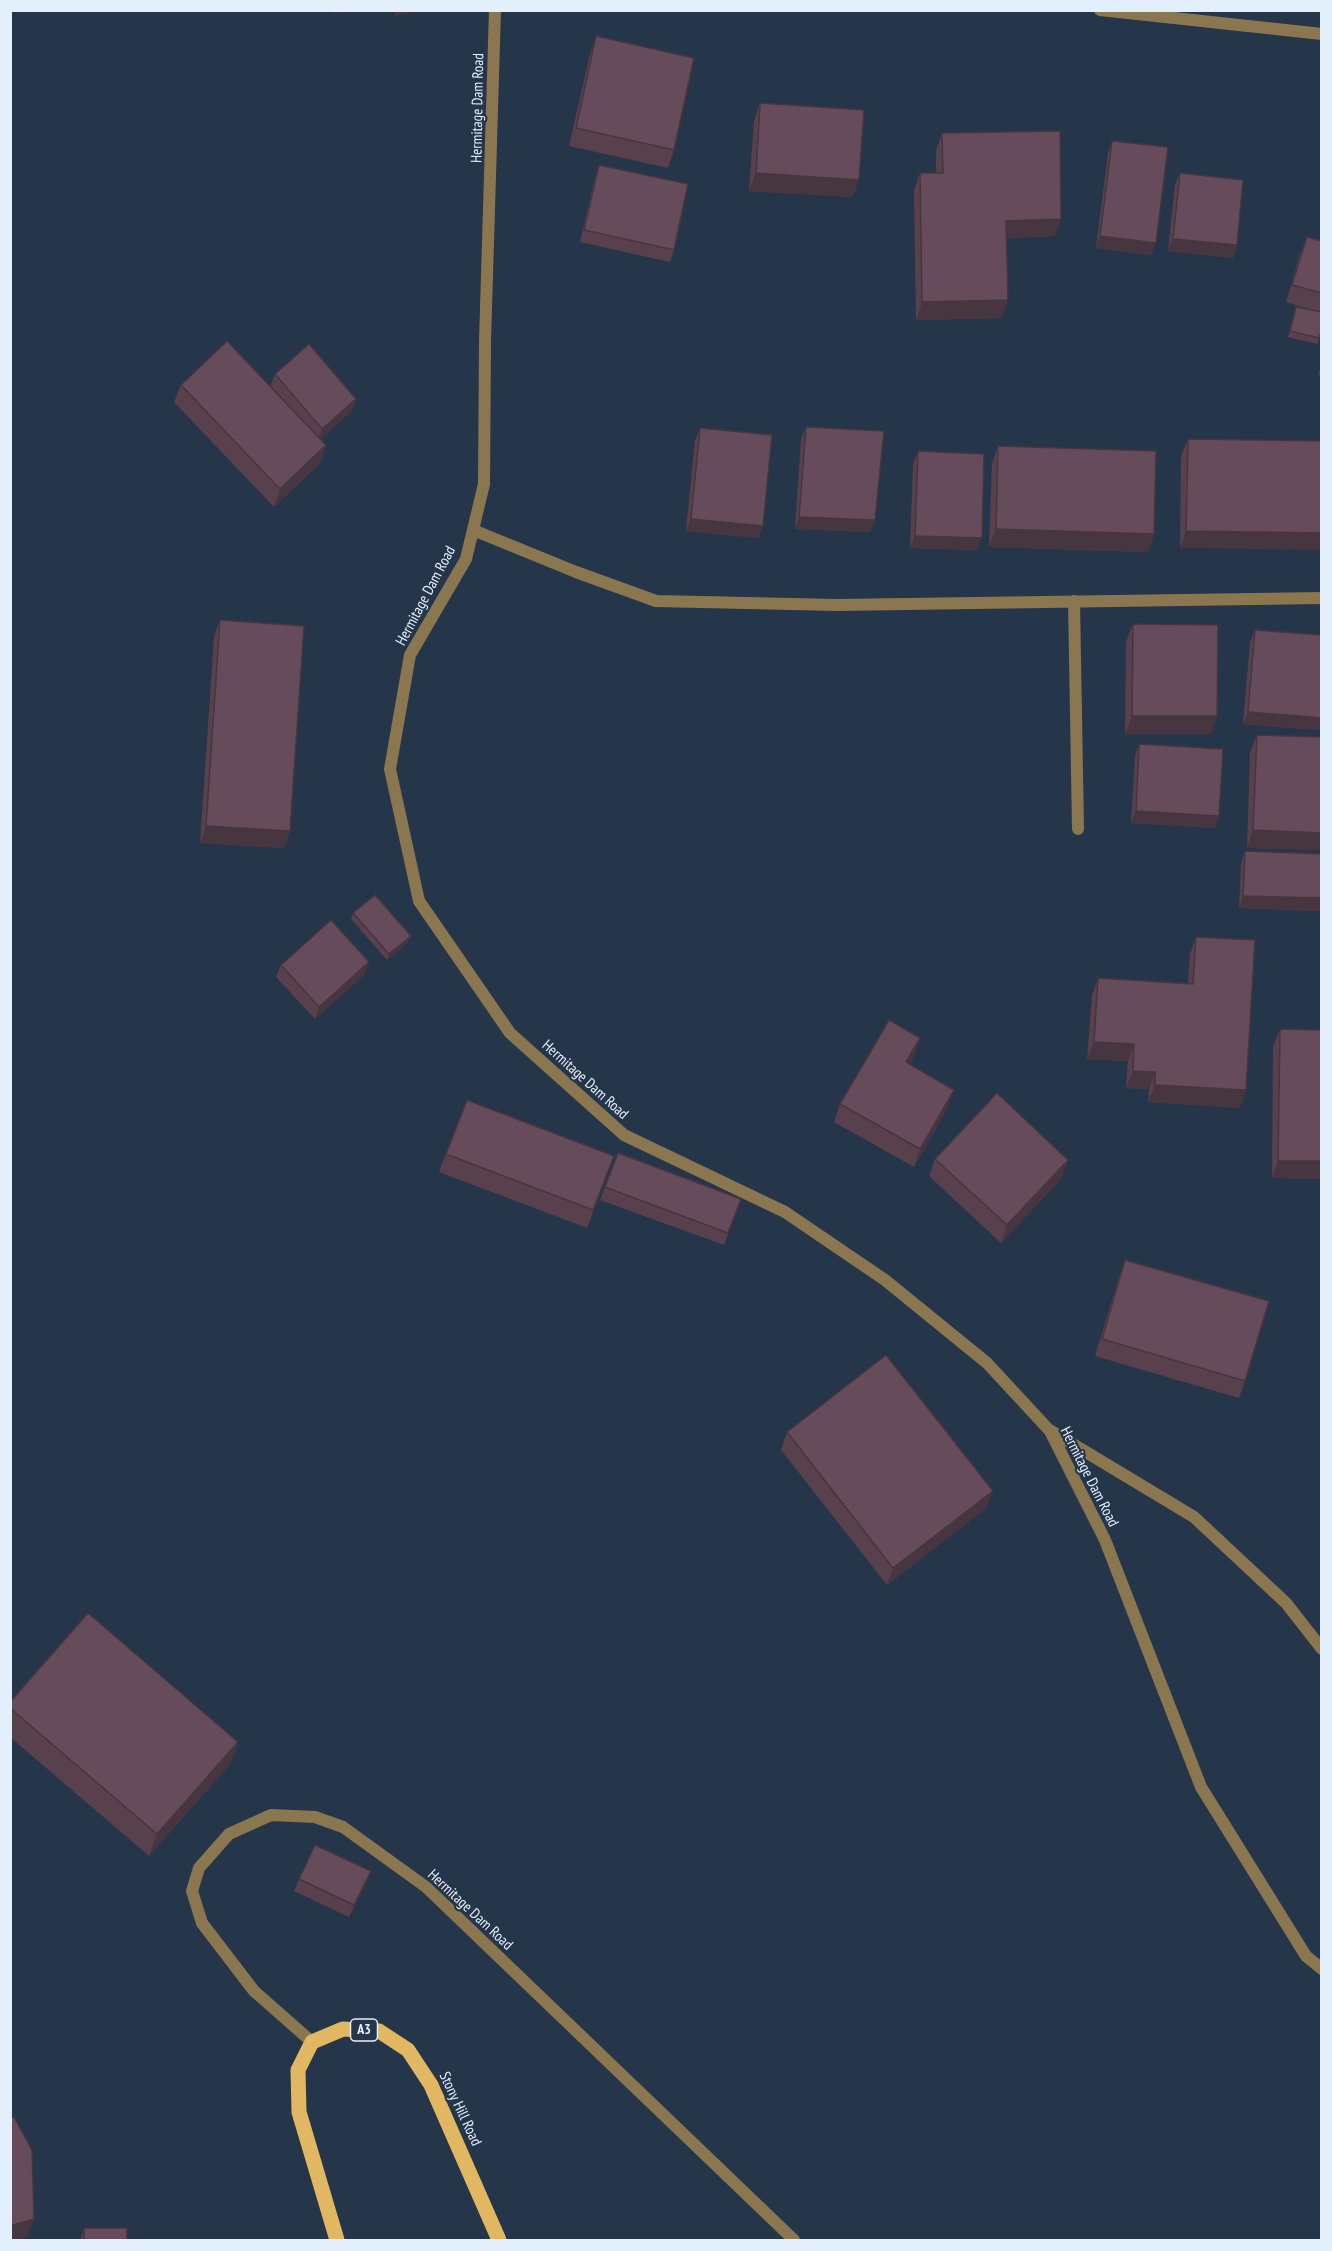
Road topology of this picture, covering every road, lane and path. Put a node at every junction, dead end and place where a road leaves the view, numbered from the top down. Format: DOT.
graph roads {
  1 [pos="495,10"];
  2 [pos="1100,10"];
  3 [pos="1322,34"];
  4 [pos="473,531"];
  5 [pos="1322,598"];
  6 [pos="1074,601"];
  7 [pos="1078,829"];
  8 [pos="1050,1431"];
  9 [pos="1322,1649"];
  10 [pos="1322,1969"];
  11 [pos="312,2042"];
  12 [pos="337,2241"];
  13 [pos="499,2241"];
  14 [pos="794,2241"];
  1 -- 4 [label="street, Hermitage Dam Road"];
  2 -- 3 [label="street"];
  4 -- 6 [label="street"];
  4 -- 8 [label="street, Hermitage Dam Road"];
  5 -- 6 [label="street"];
  6 -- 7 [label="street"];
  8 -- 9 [label="street"];
  8 -- 10 [label="street, Hermitage Dam Road"];
  11 -- 12 [label="main road"];
  11 -- 13 [label="main road, Stony Hill Road / A3"];
  11 -- 14 [label="street, Hermitage Dam Road"];
}
